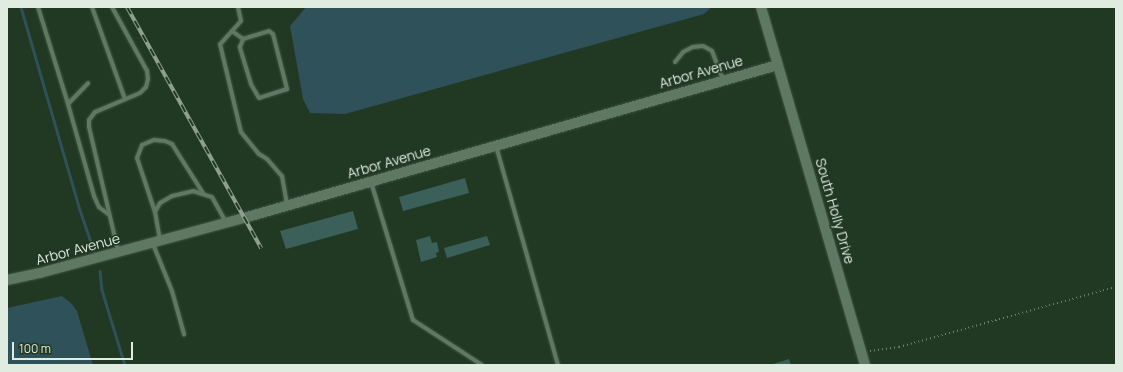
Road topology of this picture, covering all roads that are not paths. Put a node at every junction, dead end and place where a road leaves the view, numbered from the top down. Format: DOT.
graph roads {
  1 [pos="38,7"];
  2 [pos="92,7"];
  3 [pos="112,7"];
  4 [pos="238,7"];
  5 [pos="761,7"];
  6 [pos="232,31"];
  7 [pos="243,39"];
  8 [pos="676,62"];
  9 [pos="778,65"];
  10 [pos="723,80"];
  11 [pos="88,83"];
  12 [pos="125,99"];
  13 [pos="68,104"];
  14 [pos="496,146"];
  15 [pos="370,182"];
  16 [pos="202,193"];
  17 [pos="287,206"];
  18 [pos="155,212"];
  19 [pos="109,214"];
  20 [pos="226,223"];
  21 [pos="157,242"];
  22 [pos="118,253"];
  23 [pos="7,280"];
  24 [pos="184,334"];
  25 [pos="482,365"];
  26 [pos="558,365"];
  27 [pos="865,365"];
  1 -- 13 [label="lane"];
  2 -- 12 [label="lane"];
  3 -- 12 [label="lane"];
  4 -- 6 [label="lane"];
  5 -- 9 [label="street, South Holly Drive"];
  6 -- 7 [label="lane"];
  6 -- 17 [label="lane"];
  7 -- 7 [label="lane"];
  8 -- 10 [label="lane"];
  9 -- 10 [label="street, Arbor Avenue"];
  9 -- 27 [label="street, South Holly Drive"];
  10 -- 14 [label="street, Arbor Avenue"];
  11 -- 13 [label="lane"];
  12 -- 19 [label="lane"];
  13 -- 19 [label="lane"];
  14 -- 15 [label="street, Arbor Avenue"];
  14 -- 26 [label="lane"];
  15 -- 17 [label="street, Arbor Avenue"];
  15 -- 25 [label="lane"];
  16 -- 18 [label="lane"];
  16 -- 18 [label="lane"];
  16 -- 20 [label="lane"];
  17 -- 20 [label="street, Arbor Avenue"];
  18 -- 21 [label="lane"];
  19 -- 22 [label="lane"];
  20 -- 21 [label="street, Arbor Avenue"];
  21 -- 22 [label="street, Arbor Avenue"];
  21 -- 24 [label="lane"];
  22 -- 23 [label="street, Arbor Avenue"];
}
